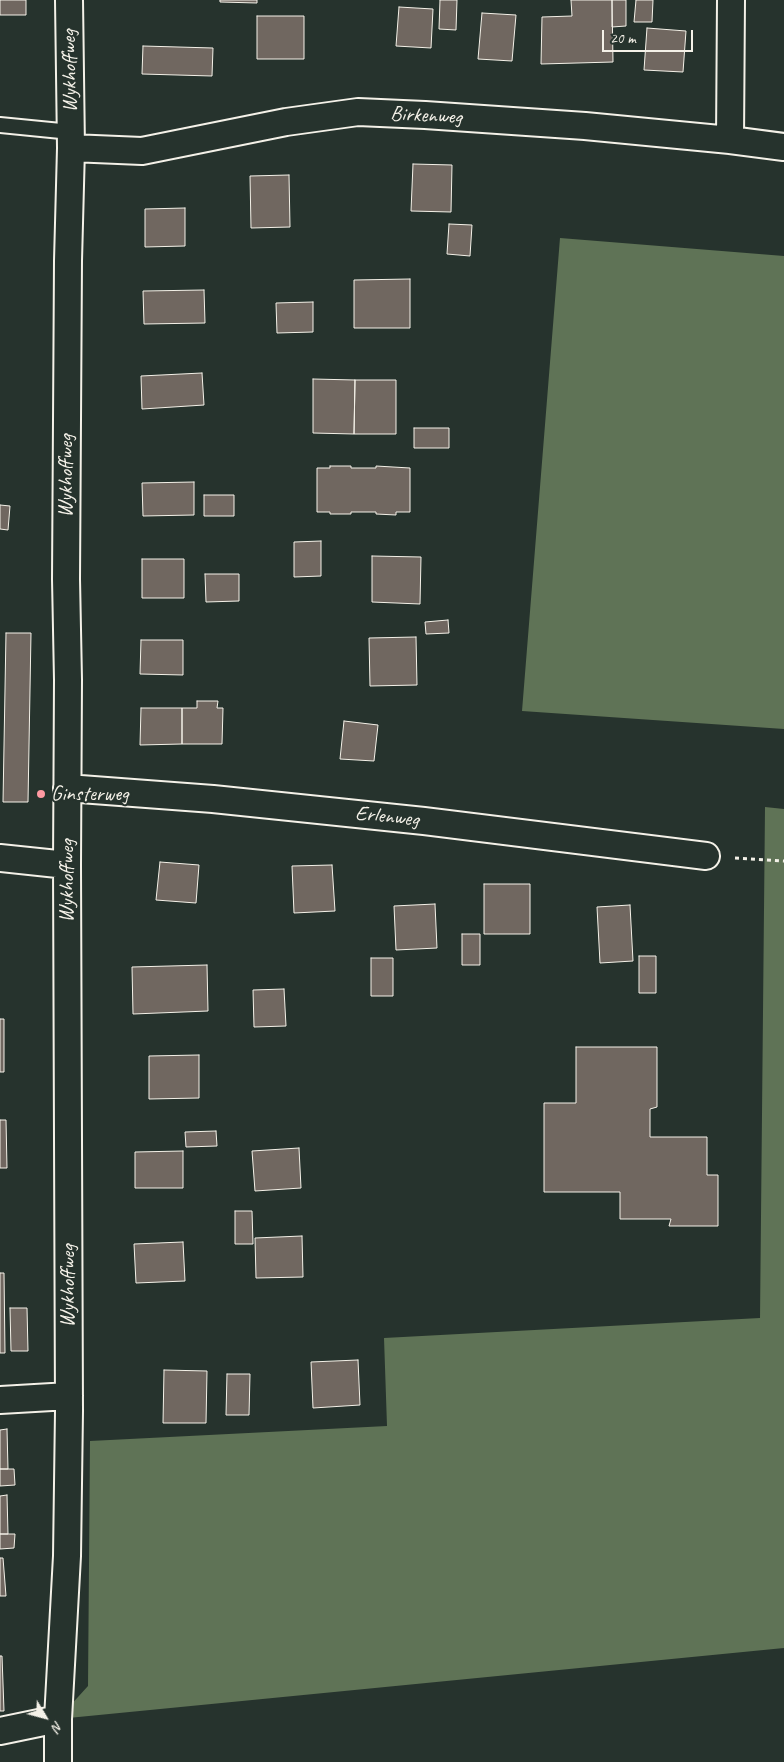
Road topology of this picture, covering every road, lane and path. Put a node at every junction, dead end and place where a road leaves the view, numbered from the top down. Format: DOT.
graph roads {
  1 [pos="69,0"];
  2 [pos="732,0"];
  3 [pos="0,125"];
  4 [pos="71,140"];
  5 [pos="730,140"];
  6 [pos="784,147"];
  7 [pos="67,788"];
  8 [pos="706,856"];
  9 [pos="0,858"];
  10 [pos="784,861"];
  11 [pos="67,865"];
  12 [pos="69,1396"];
  13 [pos="0,1400"];
  14 [pos="58,1719"];
  15 [pos="0,1732"];
  16 [pos="58,1762"];
  1 -- 4 [label="street, Wykhoffweg"];
  2 -- 5 [label="street"];
  3 -- 4 [label="lane"];
  4 -- 5 [label="street, Birkenweg"];
  4 -- 7 [label="street, Wykhoffweg"];
  5 -- 6 [label="street, Birkenweg"];
  7 -- 8 [label="street, Erlenweg"];
  7 -- 11 [label="street, Wykhoffweg"];
  8 -- 10 [label="path"];
  9 -- 11 [label="street"];
  11 -- 12 [label="street, Wykhoffweg"];
  12 -- 13 [label="street"];
  12 -- 14 [label="street, Wykhoffweg"];
  14 -- 15 [label="street"];
  14 -- 16 [label="street, Wykhoffweg"];
}
